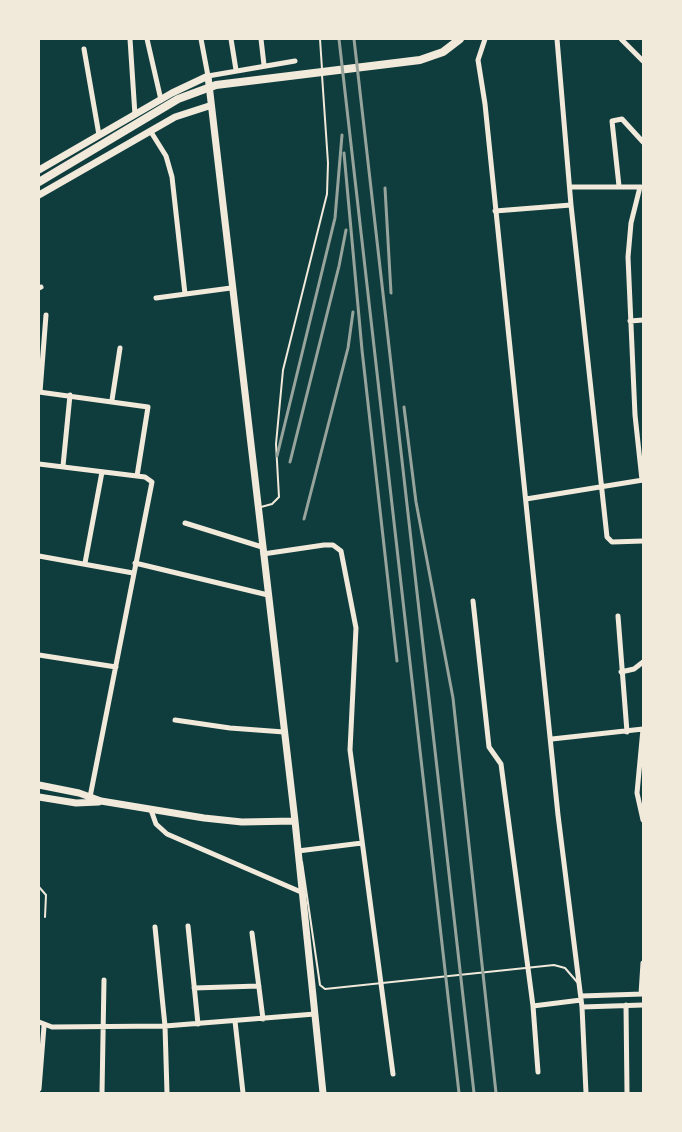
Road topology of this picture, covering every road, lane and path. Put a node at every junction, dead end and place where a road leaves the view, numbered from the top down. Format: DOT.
graph roads {
  1 [pos="130,39"];
  2 [pos="147,39"];
  3 [pos="201,39"];
  4 [pos="231,39"];
  5 [pos="261,39"];
  6 [pos="320,39"];
  7 [pos="460,39"];
  8 [pos="485,39"];
  9 [pos="557,39"];
  10 [pos="621,39"];
  11 [pos="84,49"];
  12 [pos="295,61"];
  13 [pos="643,61"];
  14 [pos="264,65"];
  15 [pos="236,70"];
  16 [pos="208,76"];
  17 [pos="161,99"];
  18 [pos="209,106"];
  19 [pos="135,115"];
  20 [pos="151,132"];
  21 [pos="99,135"];
  22 [pos="643,142"];
  23 [pos="39,170"];
  24 [pos="39,182"];
  25 [pos="619,186"];
  26 [pos="570,187"];
  27 [pos="641,187"];
  28 [pos="39,195"];
  29 [pos="571,205"];
  30 [pos="495,211"];
  31 [pos="231,288"];
  32 [pos="185,294"];
  33 [pos="156,298"];
  34 [pos="46,315"];
  35 [pos="643,320"];
  36 [pos="630,321"];
  37 [pos="120,348"];
  38 [pos="40,392"];
  39 [pos="70,395"];
  40 [pos="112,400"];
  41 [pos="643,413"];
  42 [pos="635,415"];
  43 [pos="39,464"];
  44 [pos="63,466"];
  45 [pos="102,472"];
  46 [pos="136,476"];
  47 [pos="643,480"];
  48 [pos="600,487"];
  49 [pos="526,499"];
  50 [pos="258,508"];
  51 [pos="185,523"];
  52 [pos="643,541"];
  53 [pos="263,550"];
  54 [pos="39,556"];
  55 [pos="85,563"];
  56 [pos="135,563"];
  57 [pos="133,573"];
  58 [pos="268,595"];
  59 [pos="473,601"];
  60 [pos="618,616"];
  61 [pos="39,654"];
  62 [pos="643,662"];
  63 [pos="116,667"];
  64 [pos="621,672"];
  65 [pos="174,720"];
  66 [pos="643,729"];
  67 [pos="284,732"];
  68 [pos="627,732"];
  69 [pos="552,740"];
  70 [pos="39,785"];
  71 [pos="90,796"];
  72 [pos="39,797"];
  73 [pos="101,801"];
  74 [pos="151,810"];
  75 [pos="295,820"];
  76 [pos="643,820"];
  77 [pos="362,843"];
  78 [pos="298,851"];
  79 [pos="298,860"];
  80 [pos="39,887"];
  81 [pos="301,892"];
  82 [pos="45,917"];
  83 [pos="188,926"];
  84 [pos="155,927"];
  85 [pos="252,933"];
  86 [pos="643,963"];
  87 [pos="104,980"];
  88 [pos="579,985"];
  89 [pos="259,986"];
  90 [pos="194,988"];
  91 [pos="642,994"];
  92 [pos="581,1001"];
  93 [pos="626,1005"];
  94 [pos="643,1005"];
  95 [pos="533,1006"];
  96 [pos="315,1014"];
  97 [pos="263,1019"];
  98 [pos="235,1021"];
  99 [pos="41,1024"];
  100 [pos="198,1024"];
  101 [pos="165,1026"];
  102 [pos="105,1027"];
  103 [pos="538,1072"];
  104 [pos="393,1074"];
  105 [pos="39,1089"];
  106 [pos="102,1093"];
  107 [pos="167,1093"];
  108 [pos="243,1093"];
  109 [pos="323,1093"];
  110 [pos="586,1093"];
  111 [pos="627,1093"];
  1 -- 19 [label="street"];
  2 -- 17 [label="street"];
  3 -- 16 [label="street"];
  4 -- 15 [label="street"];
  5 -- 14 [label="street"];
  6 -- 50 [label="lane"];
  7 -- 24 [label="highway"];
  8 -- 30 [label="street"];
  9 -- 26 [label="street"];
  10 -- 13 [label="street"];
  11 -- 21 [label="street"];
  12 -- 14 [label="street"];
  14 -- 15 [label="street"];
  15 -- 16 [label="street"];
  16 -- 17 [label="street"];
  16 -- 18 [label="street"];
  17 -- 19 [label="street"];
  18 -- 20 [label="street"];
  18 -- 31 [label="street"];
  19 -- 21 [label="street"];
  20 -- 28 [label="street"];
  20 -- 32 [label="street"];
  21 -- 23 [label="street"];
  22 -- 25 [label="street"];
  25 -- 26 [label="street"];
  25 -- 27 [label="street"];
  26 -- 29 [label="street"];
  27 -- 36 [label="street"];
  29 -- 30 [label="street"];
  29 -- 48 [label="street"];
  30 -- 49 [label="street"];
  31 -- 32 [label="street"];
  31 -- 50 [label="street"];
  32 -- 33 [label="street"];
  34 -- 38 [label="street"];
  35 -- 36 [label="street"];
  36 -- 42 [label="street"];
  37 -- 40 [label="street"];
  38 -- 39 [label="street"];
  39 -- 40 [label="street"];
  39 -- 44 [label="street"];
  40 -- 46 [label="street"];
  41 -- 42 [label="street"];
  42 -- 47 [label="street"];
  43 -- 44 [label="street"];
  44 -- 45 [label="street"];
  45 -- 46 [label="street"];
  45 -- 55 [label="street"];
  46 -- 56 [label="street"];
  47 -- 48 [label="street"];
  48 -- 49 [label="street"];
  48 -- 52 [label="street"];
  49 -- 69 [label="street"];
  50 -- 53 [label="street"];
  51 -- 53 [label="street"];
  53 -- 58 [label="street"];
  53 -- 77 [label="street"];
  54 -- 55 [label="street"];
  55 -- 57 [label="street"];
  56 -- 57 [label="street"];
  56 -- 58 [label="street"];
  57 -- 63 [label="street"];
  58 -- 67 [label="street"];
  59 -- 95 [label="street"];
  60 -- 64 [label="street"];
  61 -- 63 [label="street"];
  62 -- 64 [label="street"];
  63 -- 71 [label="street"];
  64 -- 68 [label="street"];
  65 -- 67 [label="street"];
  66 -- 68 [label="street"];
  66 -- 76 [label="street"];
  67 -- 75 [label="street"];
  68 -- 69 [label="street"];
  69 -- 88 [label="street"];
  70 -- 71 [label="street"];
  71 -- 73 [label="street"];
  72 -- 73 [label="street"];
  73 -- 74 [label="street"];
  74 -- 75 [label="street"];
  74 -- 81 [label="street"];
  75 -- 78 [label="street"];
  77 -- 78 [label="street"];
  77 -- 104 [label="street"];
  78 -- 79 [label="street"];
  79 -- 81 [label="street"];
  79 -- 88 [label="lane"];
  80 -- 82 [label="lane"];
  81 -- 96 [label="street"];
  83 -- 90 [label="street"];
  84 -- 101 [label="street"];
  85 -- 89 [label="street"];
  86 -- 91 [label="street"];
  87 -- 102 [label="street"];
  88 -- 92 [label="street"];
  89 -- 90 [label="street"];
  89 -- 97 [label="street"];
  90 -- 100 [label="street"];
  91 -- 92 [label="street"];
  92 -- 93 [label="street"];
  92 -- 95 [label="street"];
  92 -- 110 [label="street"];
  93 -- 94 [label="street"];
  93 -- 111 [label="street"];
  95 -- 103 [label="street"];
  96 -- 97 [label="street"];
  96 -- 109 [label="street"];
  97 -- 98 [label="street"];
  98 -- 100 [label="street"];
  98 -- 108 [label="street"];
  99 -- 102 [label="street"];
  99 -- 105 [label="street"];
  100 -- 101 [label="street"];
  101 -- 102 [label="street"];
  101 -- 107 [label="street"];
  102 -- 106 [label="street"];
}
